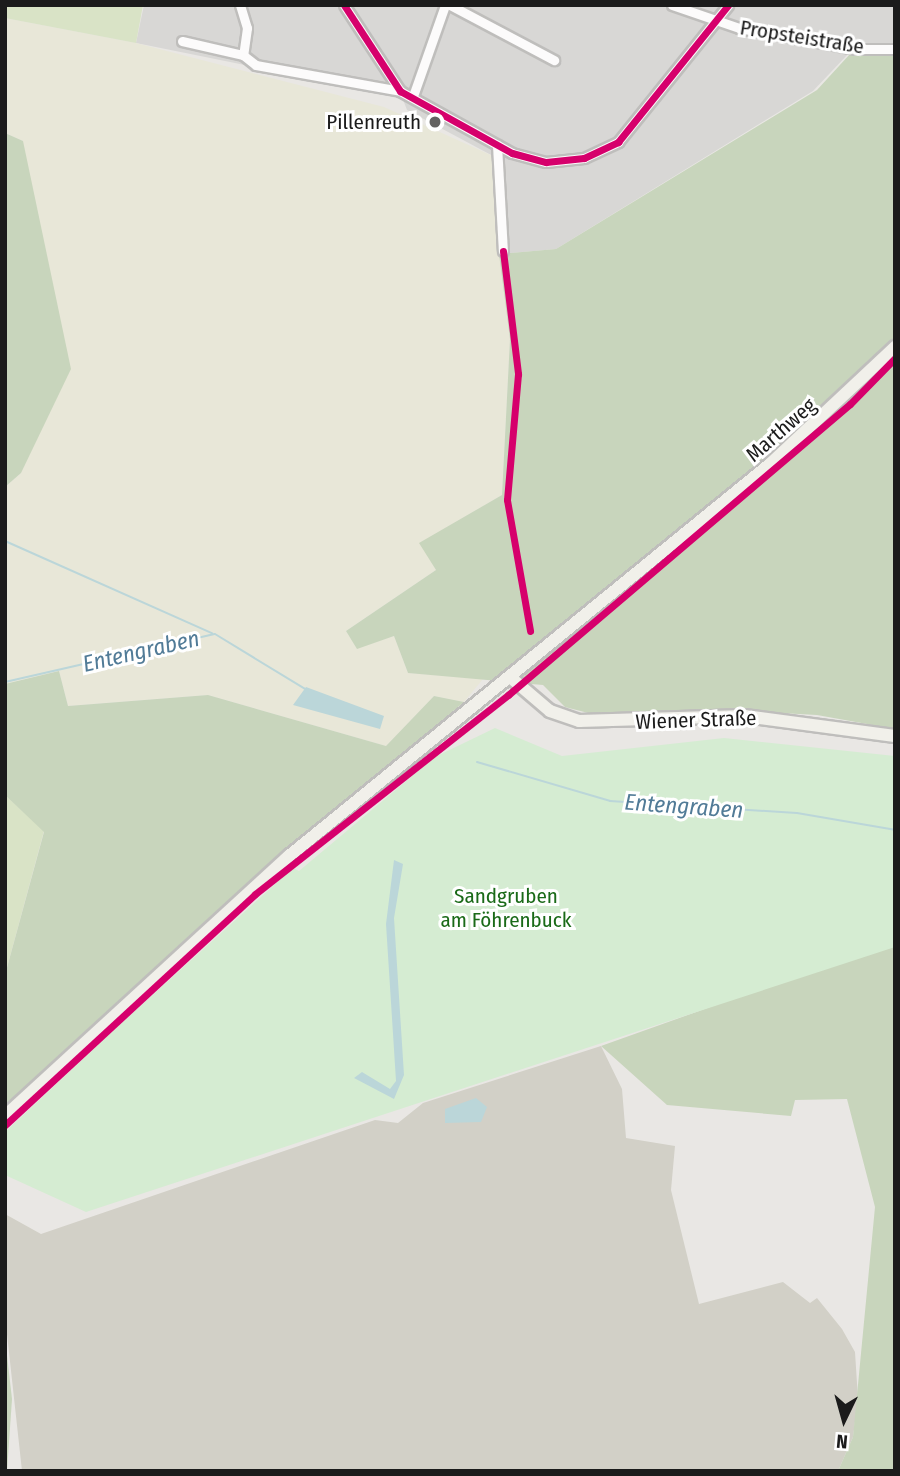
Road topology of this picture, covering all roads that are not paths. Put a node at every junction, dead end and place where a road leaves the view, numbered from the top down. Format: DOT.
graph roads {
  1 [pos="240,5"];
  2 [pos="344,5"];
  3 [pos="448,5"];
  4 [pos="672,5"];
  5 [pos="728,5"];
  6 [pos="716,21"];
  7 [pos="182,41"];
  8 [pos="895,49"];
  9 [pos="243,55"];
  10 [pos="554,60"];
  11 [pos="400,91"];
  12 [pos="413,96"];
  13 [pos="497,145"];
  14 [pos="503,251"];
  15 [pos="895,347"];
  16 [pos="510,677"];
  17 [pos="895,736"];
  18 [pos="5,1116"];
  1 -- 9 [label="street"];
  2 -- 11 [label="street"];
  3 -- 10 [label="street"];
  3 -- 12 [label="street"];
  4 -- 6 [label="street, Propsteistraße"];
  5 -- 6 [label="street"];
  6 -- 8 [label="street, Propsteistraße"];
  6 -- 13 [label="street"];
  7 -- 9 [label="street"];
  9 -- 11 [label="street"];
  11 -- 12 [label="street"];
  12 -- 13 [label="street"];
  13 -- 14 [label="street"];
  15 -- 16 [label="main road, Marthweg"];
  16 -- 17 [label="main road, Wiener Straße"];
  16 -- 18 [label="main road, Marthweg"];
}
